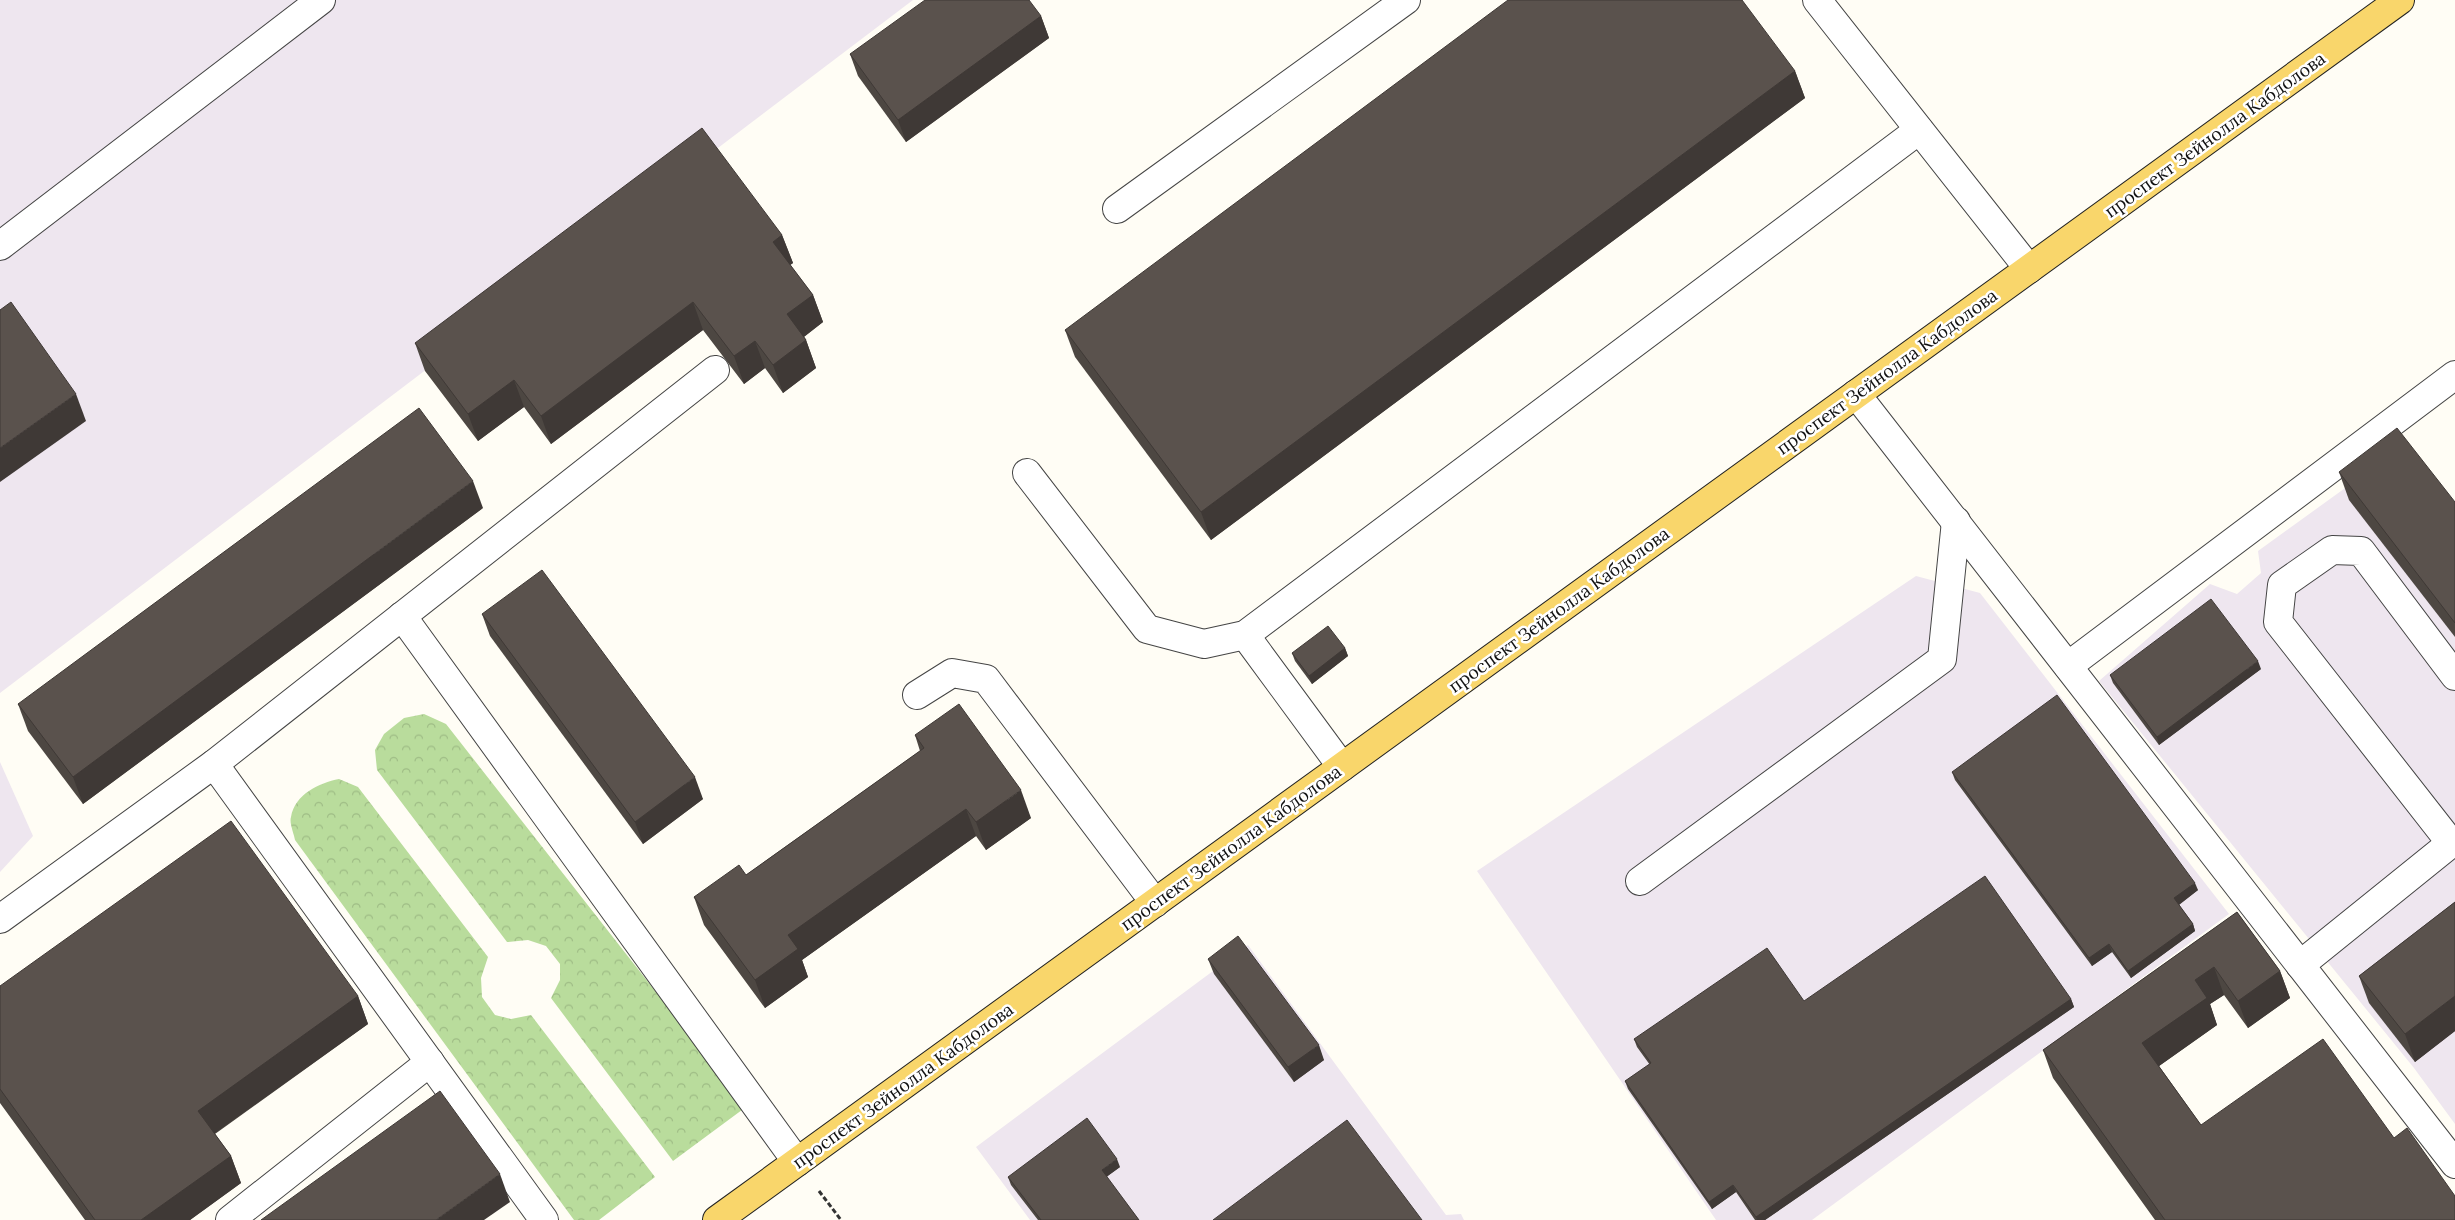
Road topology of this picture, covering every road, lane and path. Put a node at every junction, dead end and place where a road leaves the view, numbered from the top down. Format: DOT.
graph roads {
  1 [pos="321,0"];
  2 [pos="1406,0"];
  3 [pos="1817,0"];
  4 [pos="2400,0"];
  5 [pos="1919,130"];
  6 [pos="1117,209"];
  7 [pos="0,246"];
  8 [pos="2029,269"];
  9 [pos="715,370"];
  10 [pos="2455,376"];
  11 [pos="1856,394"];
  12 [pos="1027,473"];
  13 [pos="1956,522"];
  14 [pos="402,616"];
  15 [pos="1244,635"];
  16 [pos="2068,666"];
  17 [pos="2455,676"];
  18 [pos="917,694"];
  19 [pos="214,764"];
  20 [pos="1342,767"];
  21 [pos="2453,842"];
  22 [pos="1640,881"];
  23 [pos="1155,903"];
  24 [pos="0,919"];
  25 [pos="2300,964"];
  26 [pos="430,1062"];
  27 [pos="797,1162"];
  28 [pos="2455,1164"];
  29 [pos="230,1220"];
  30 [pos="544,1220"];
  31 [pos="717,1220"];
  1 -- 7 [label="lane"];
  2 -- 6 [label="lane"];
  3 -- 5 [label="lane"];
  4 -- 8 [label="main road, проспект Зейнолла Кабдолова"];
  5 -- 8 [label="lane"];
  5 -- 15 [label="lane"];
  8 -- 11 [label="main road, проспект Зейнолла Кабдолова"];
  9 -- 14 [label="lane"];
  10 -- 16 [label="lane"];
  11 -- 13 [label="lane"];
  11 -- 20 [label="main road, проспект Зейнолла Кабдолова"];
  12 -- 15 [label="lane"];
  13 -- 16 [label="lane"];
  13 -- 22 [label="lane"];
  14 -- 19 [label="lane"];
  14 -- 27 [label="lane"];
  15 -- 20 [label="lane"];
  16 -- 25 [label="lane"];
  17 -- 21 [label="lane"];
  18 -- 23 [label="lane"];
  19 -- 24 [label="lane"];
  19 -- 26 [label="lane"];
  20 -- 23 [label="main road, проспект Зейнолла Кабдолова"];
  21 -- 25 [label="lane"];
  23 -- 27 [label="main road, проспект Зейнолла Кабдолова"];
  25 -- 28 [label="lane"];
  26 -- 29 [label="lane"];
  26 -- 30 [label="lane"];
  27 -- 31 [label="main road, проспект Зейнолла Кабдолова"];
}
